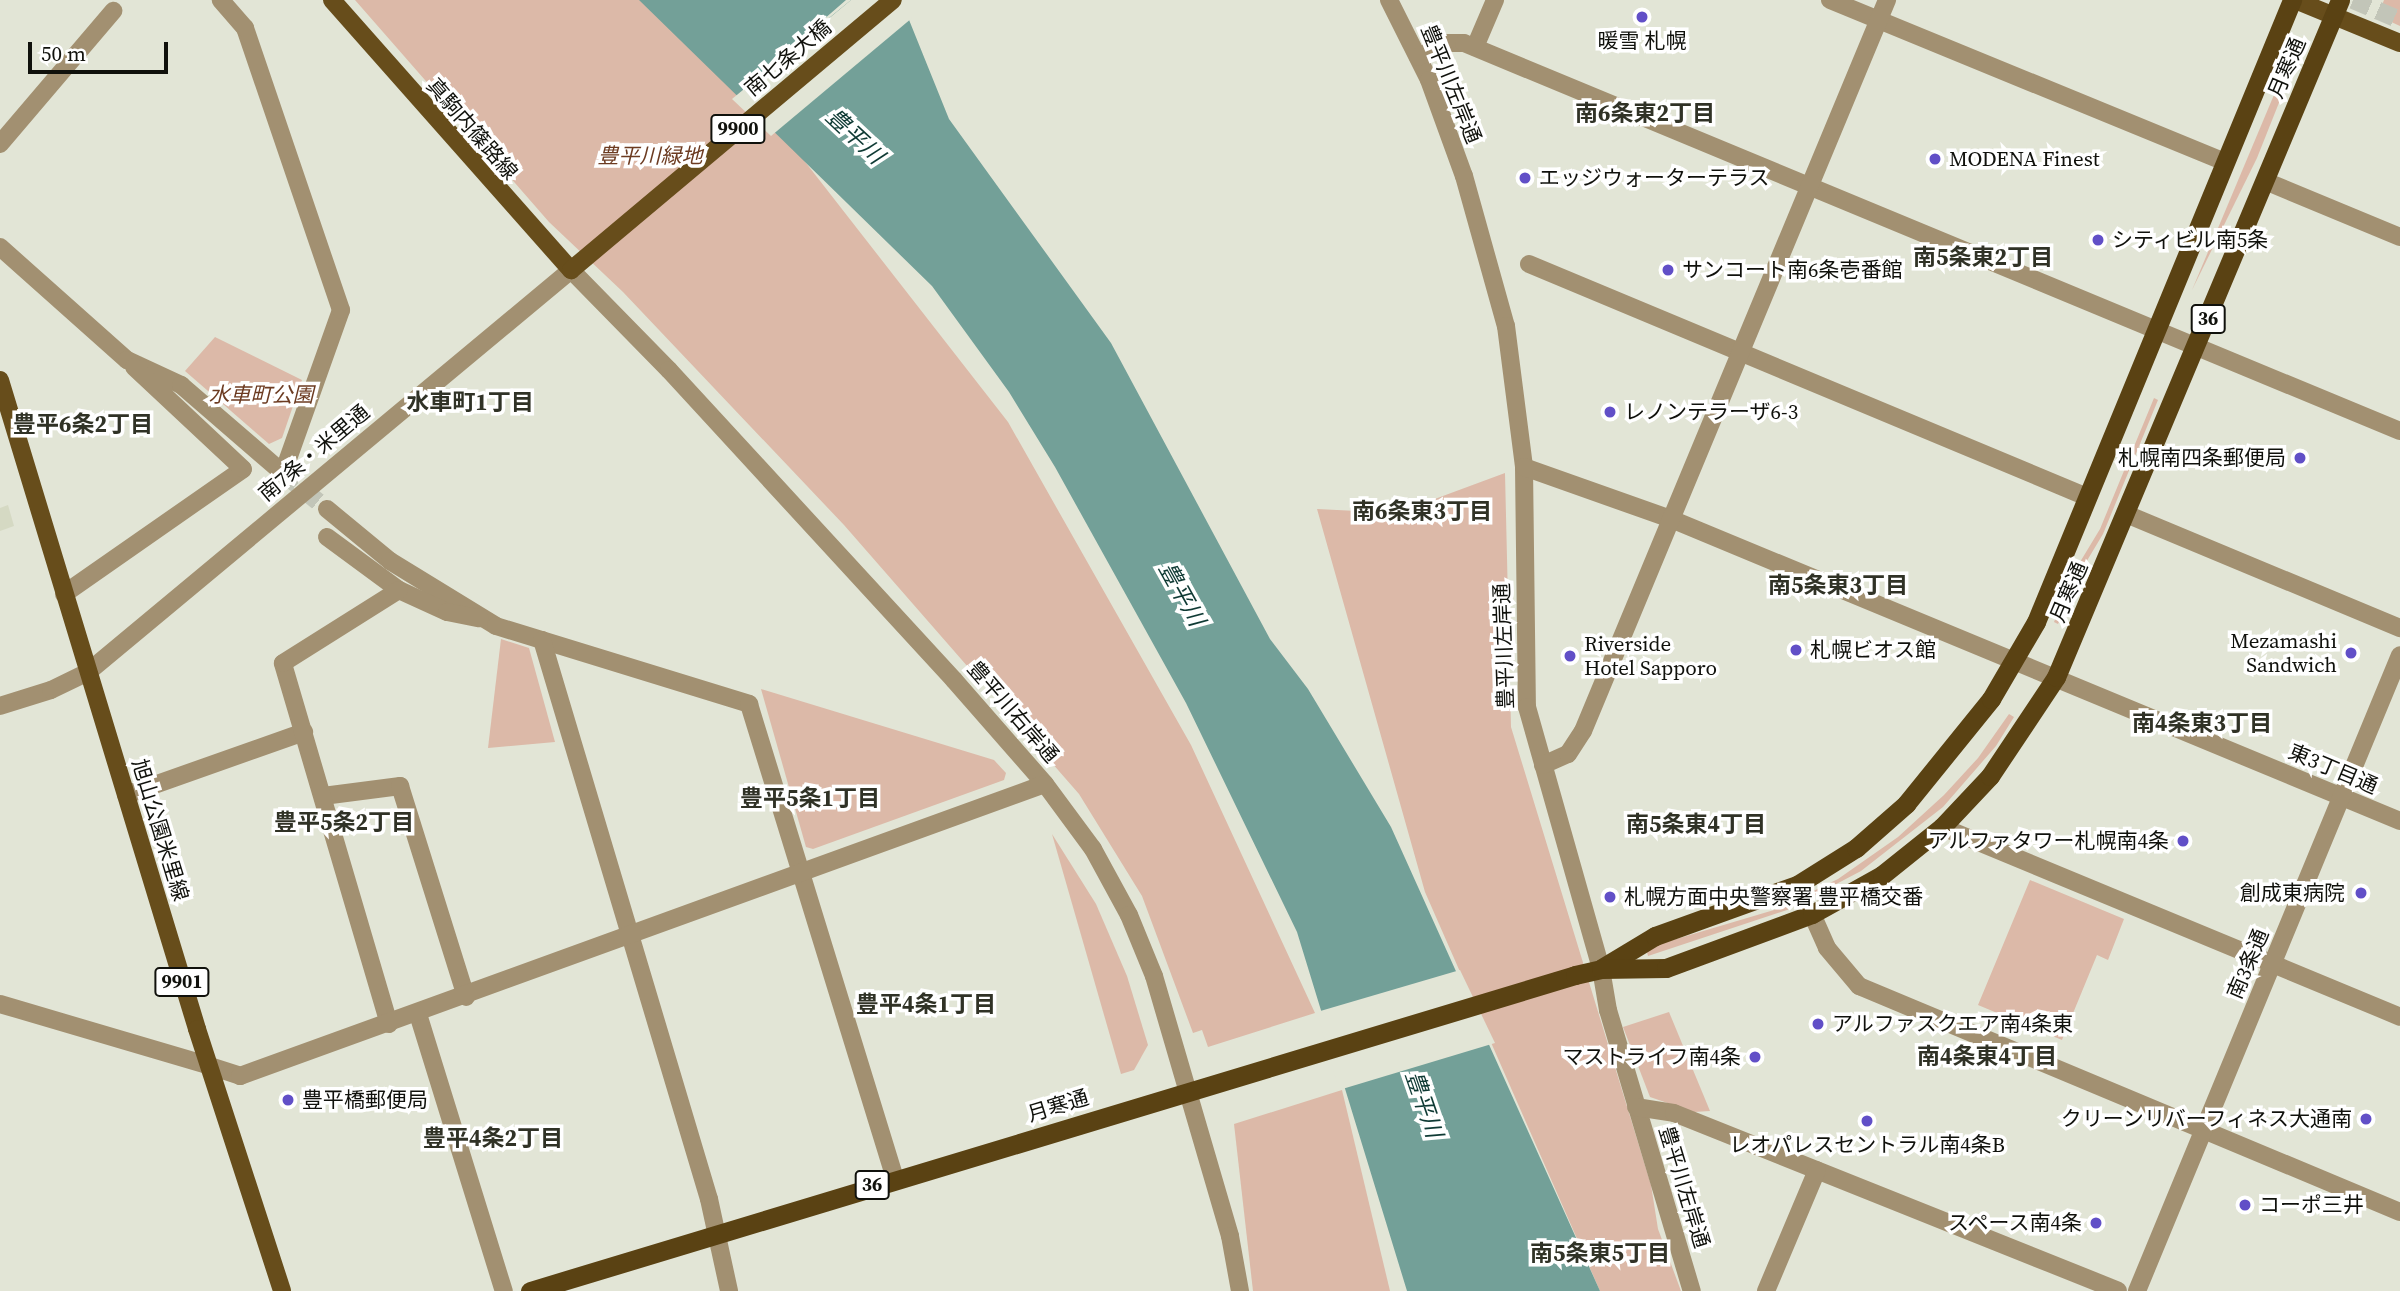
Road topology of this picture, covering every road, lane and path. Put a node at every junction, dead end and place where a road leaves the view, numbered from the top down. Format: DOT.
graph roads {
  1 [pos="221,0"];
  2 [pos="332,0"];
  3 [pos="893,0"];
  4 [pos="1389,0"];
  5 [pos="1495,0"];
  6 [pos="1830,0"];
  7 [pos="1887,0"];
  8 [pos="2294,0"];
  9 [pos="2337,8"];
  10 [pos="113,11"];
  11 [pos="1878,20"];
  12 [pos="2400,43"];
  13 [pos="1475,47"];
  14 [pos="1418,57"];
  15 [pos="0,144"];
  16 [pos="2225,162"];
  17 [pos="2265,181"];
  18 [pos="1810,186"];
  19 [pos="2400,237"];
  20 [pos="0,247"];
  21 [pos="1529,264"];
  22 [pos="577,265"];
  23 [pos="2156,330"];
  24 [pos="2196,346"];
  25 [pos="1741,352"];
  26 [pos="127,360"];
  27 [pos="0,380"];
  28 [pos="2400,430"];
  29 [pos="1524,467"];
  30 [pos="2087,497"];
  31 [pos="327,509"];
  32 [pos="2126,514"];
  33 [pos="1671,519"];
  34 [pos="327,537"];
  35 [pos="399,590"];
  36 [pos="64,594"];
  37 [pos="483,618"];
  38 [pos="2400,628"];
  39 [pos="542,640"];
  40 [pos="2400,655"];
  41 [pos="2015,661"];
  42 [pos="88,672"];
  43 [pos="2056,677"];
  44 [pos="0,706"];
  45 [pos="304,732"];
  46 [pos="1543,765"];
  47 [pos="1045,783"];
  48 [pos="125,795"];
  49 [pos="323,796"];
  50 [pos="2342,797"];
  51 [pos="2400,821"];
  52 [pos="1942,827"];
  53 [pos="803,874"];
  54 [pos="1812,914"];
  55 [pos="630,938"];
  56 [pos="2272,964"];
  57 [pos="1601,969"];
  58 [pos="466,997"];
  59 [pos="0,1004"];
  60 [pos="418,1014"];
  61 [pos="2400,1017"];
  62 [pos="388,1024"];
  63 [pos="210,1066"];
  64 [pos="1188,1092"];
  65 [pos="1636,1107"];
  66 [pos="2203,1130"];
  67 [pos="1817,1170"];
  68 [pos="895,1178"];
  69 [pos="2400,1212"];
  70 [pos="717,1234"];
  71 [pos="282,1291"];
  72 [pos="504,1291"];
  73 [pos="530,1291"];
  74 [pos="729,1291"];
  75 [pos="1240,1291"];
  76 [pos="1692,1291"];
  77 [pos="1766,1291"];
  78 [pos="2118,1291"];
  79 [pos="2137,1291"];
  1 -- 26 [label="street"];
  2 -- 22 [label="main road, 真駒内篠路線"];
  3 -- 22 [label="main road, 南七条大橋 / 9900"];
  4 -- 14 [label="street, 豊平川左岸通"];
  5 -- 13 [label="street"];
  6 -- 11 [label="street"];
  7 -- 11 [label="street"];
  8 -- 9 [label="main road"];
  8 -- 16 [label="highway, 月寒通 / 36"];
  9 -- 12 [label="main road"];
  9 -- 17 [label="highway, 月寒通 / 36"];
  10 -- 15 [label="street"];
  11 -- 16 [label="street"];
  11 -- 18 [label="street"];
  13 -- 14 [label="street"];
  13 -- 18 [label="street"];
  14 -- 29 [label="street, 豊平川左岸通"];
  16 -- 23 [label="highway, 月寒通 / 36"];
  17 -- 19 [label="street"];
  17 -- 24 [label="highway, 月寒通 / 36"];
  18 -- 23 [label="street"];
  18 -- 25 [label="street"];
  20 -- 26 [label="street"];
  21 -- 25 [label="street"];
  22 -- 42 [label="street, 南7条・米里通"];
  22 -- 47 [label="street, 豊平川右岸通"];
  23 -- 24 [label="street"];
  23 -- 30 [label="highway, 月寒通 / 36"];
  24 -- 28 [label="street"];
  24 -- 32 [label="highway, 月寒通 / 36"];
  25 -- 30 [label="street"];
  25 -- 33 [label="street"];
  26 -- 36 [label="street"];
  27 -- 36 [label="main road, 旭山公園米里線 / 9901"];
  29 -- 33 [label="street, 東3丁目通"];
  29 -- 46 [label="street, 豊平川左岸通"];
  30 -- 41 [label="highway, 月寒通 / 36"];
  31 -- 37 [label="street"];
  32 -- 38 [label="street"];
  32 -- 43 [label="highway, 月寒通 / 36"];
  33 -- 41 [label="street, 東3丁目通"];
  33 -- 46 [label="street"];
  34 -- 35 [label="street"];
  35 -- 37 [label="street"];
  35 -- 45 [label="street"];
  36 -- 42 [label="main road, 旭山公園米里線 / 9901"];
  37 -- 39 [label="street"];
  39 -- 53 [label="street"];
  39 -- 55 [label="street"];
  40 -- 50 [label="street, 南3条通"];
  41 -- 43 [label="street, 東3丁目通"];
  41 -- 57 [label="highway, 月寒通 / 36"];
  42 -- 44 [label="street, 南7条・米里通"];
  42 -- 48 [label="main road, 旭山公園米里線 / 9901"];
  43 -- 50 [label="street, 東3丁目通"];
  43 -- 52 [label="highway, 月寒通 / 36"];
  45 -- 48 [label="street"];
  45 -- 49 [label="street"];
  46 -- 57 [label="street, 豊平川左岸通"];
  47 -- 53 [label="street"];
  47 -- 64 [label="street, 豊平川右岸通"];
  48 -- 63 [label="main road, 旭山公園米里線 / 9901"];
  49 -- 58 [label="street"];
  49 -- 62 [label="street"];
  50 -- 51 [label="street, 東3丁目通"];
  50 -- 56 [label="street, 南3条通"];
  52 -- 54 [label="highway, 月寒通 / 36"];
  52 -- 56 [label="street"];
  53 -- 55 [label="street"];
  53 -- 68 [label="street"];
  54 -- 57 [label="highway, 月寒通 / 36"];
  54 -- 66 [label="street"];
  55 -- 58 [label="street"];
  55 -- 70 [label="street"];
  56 -- 61 [label="street"];
  56 -- 66 [label="street, 南3条通"];
  57 -- 64 [label="highway, 月寒通 / 36"];
  57 -- 65 [label="street, 豊平川左岸通"];
  58 -- 60 [label="street"];
  59 -- 63 [label="street"];
  60 -- 62 [label="street"];
  60 -- 72 [label="street"];
  62 -- 63 [label="street"];
  63 -- 71 [label="main road, 旭山公園米里線 / 9901"];
  64 -- 68 [label="highway, 月寒通 / 36"];
  64 -- 75 [label="street, 豊平川右岸通"];
  65 -- 67 [label="street"];
  65 -- 76 [label="street, 豊平川左岸通"];
  66 -- 69 [label="street"];
  66 -- 79 [label="street, 南3条通"];
  67 -- 77 [label="street"];
  67 -- 78 [label="street"];
  68 -- 70 [label="highway, 月寒通 / 36"];
  70 -- 73 [label="highway, 月寒通 / 36"];
  70 -- 74 [label="street"];
}
